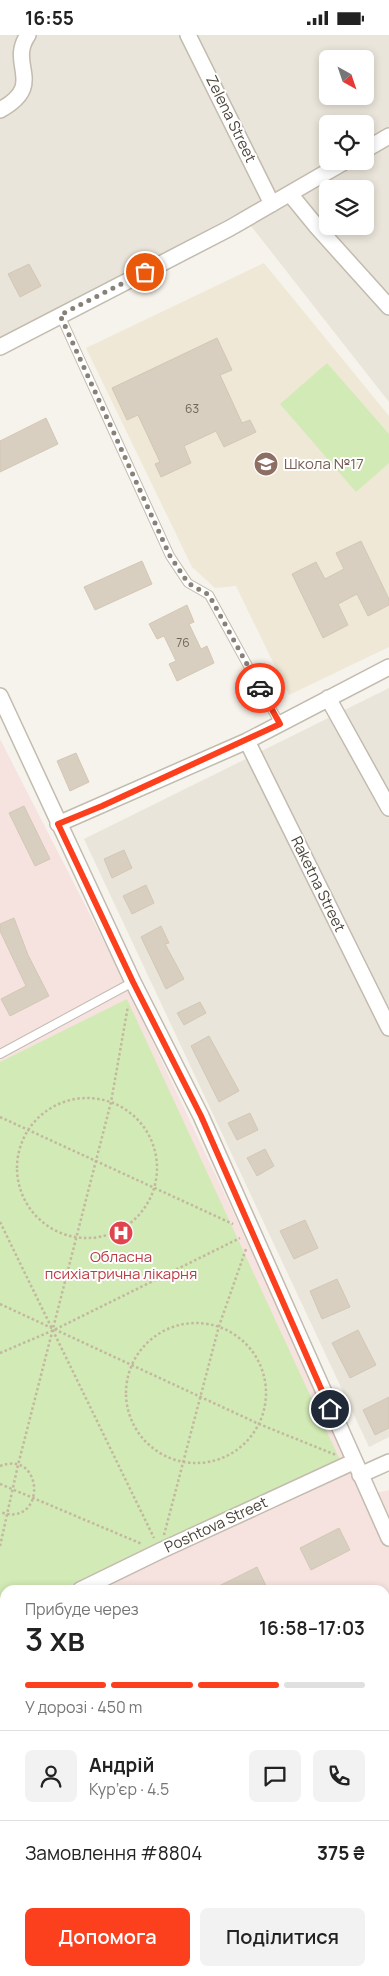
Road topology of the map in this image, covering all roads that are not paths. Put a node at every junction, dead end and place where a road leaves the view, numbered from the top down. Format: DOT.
graph roads {
  1 [pos="28,35"];
  2 [pos="188,35"];
  3 [pos="0,110"];
  4 [pos="389,136"];
  5 [pos="374,145"];
  6 [pos="331,170"];
  7 [pos="290,194"];
  8 [pos="272,204"];
  9 [pos="389,307"];
  10 [pos="60,315"];
  11 [pos="0,347"];
  12 [pos="389,667"];
  13 [pos="0,696"];
  14 [pos="328,698"];
  15 [pos="280,724"];
  16 [pos="247,741"];
  17 [pos="389,808"];
  18 [pos="58,824"];
  19 [pos="133,982"];
  20 [pos="389,1028"];
  21 [pos="0,1054"];
  22 [pos="389,1463"];
  23 [pos="356,1469"];
  24 [pos="389,1538"];
  25 [pos="90,1585"];
  1 -- 3 [label="street"];
  2 -- 8 [label="street, Zelena Street"];
  4 -- 5 [label="street"];
  6 -- 7 [label="street"];
  7 -- 8 [label="street"];
  7 -- 9 [label="street"];
  8 -- 10 [label="street"];
  10 -- 11 [label="street"];
  10 -- 15 [label="lane"];
  12 -- 14 [label="street"];
  13 -- 18 [label="street"];
  14 -- 15 [label="street"];
  14 -- 17 [label="street"];
  15 -- 16 [label="street"];
  16 -- 18 [label="street"];
  16 -- 20 [label="street, Raketna Street"];
  18 -- 19 [label="street"];
  19 -- 21 [label="lane"];
  19 -- 23 [label="street"];
  22 -- 23 [label="street, Poshtova Street"];
  23 -- 24 [label="street"];
  23 -- 25 [label="street, Poshtova Street"];
}
